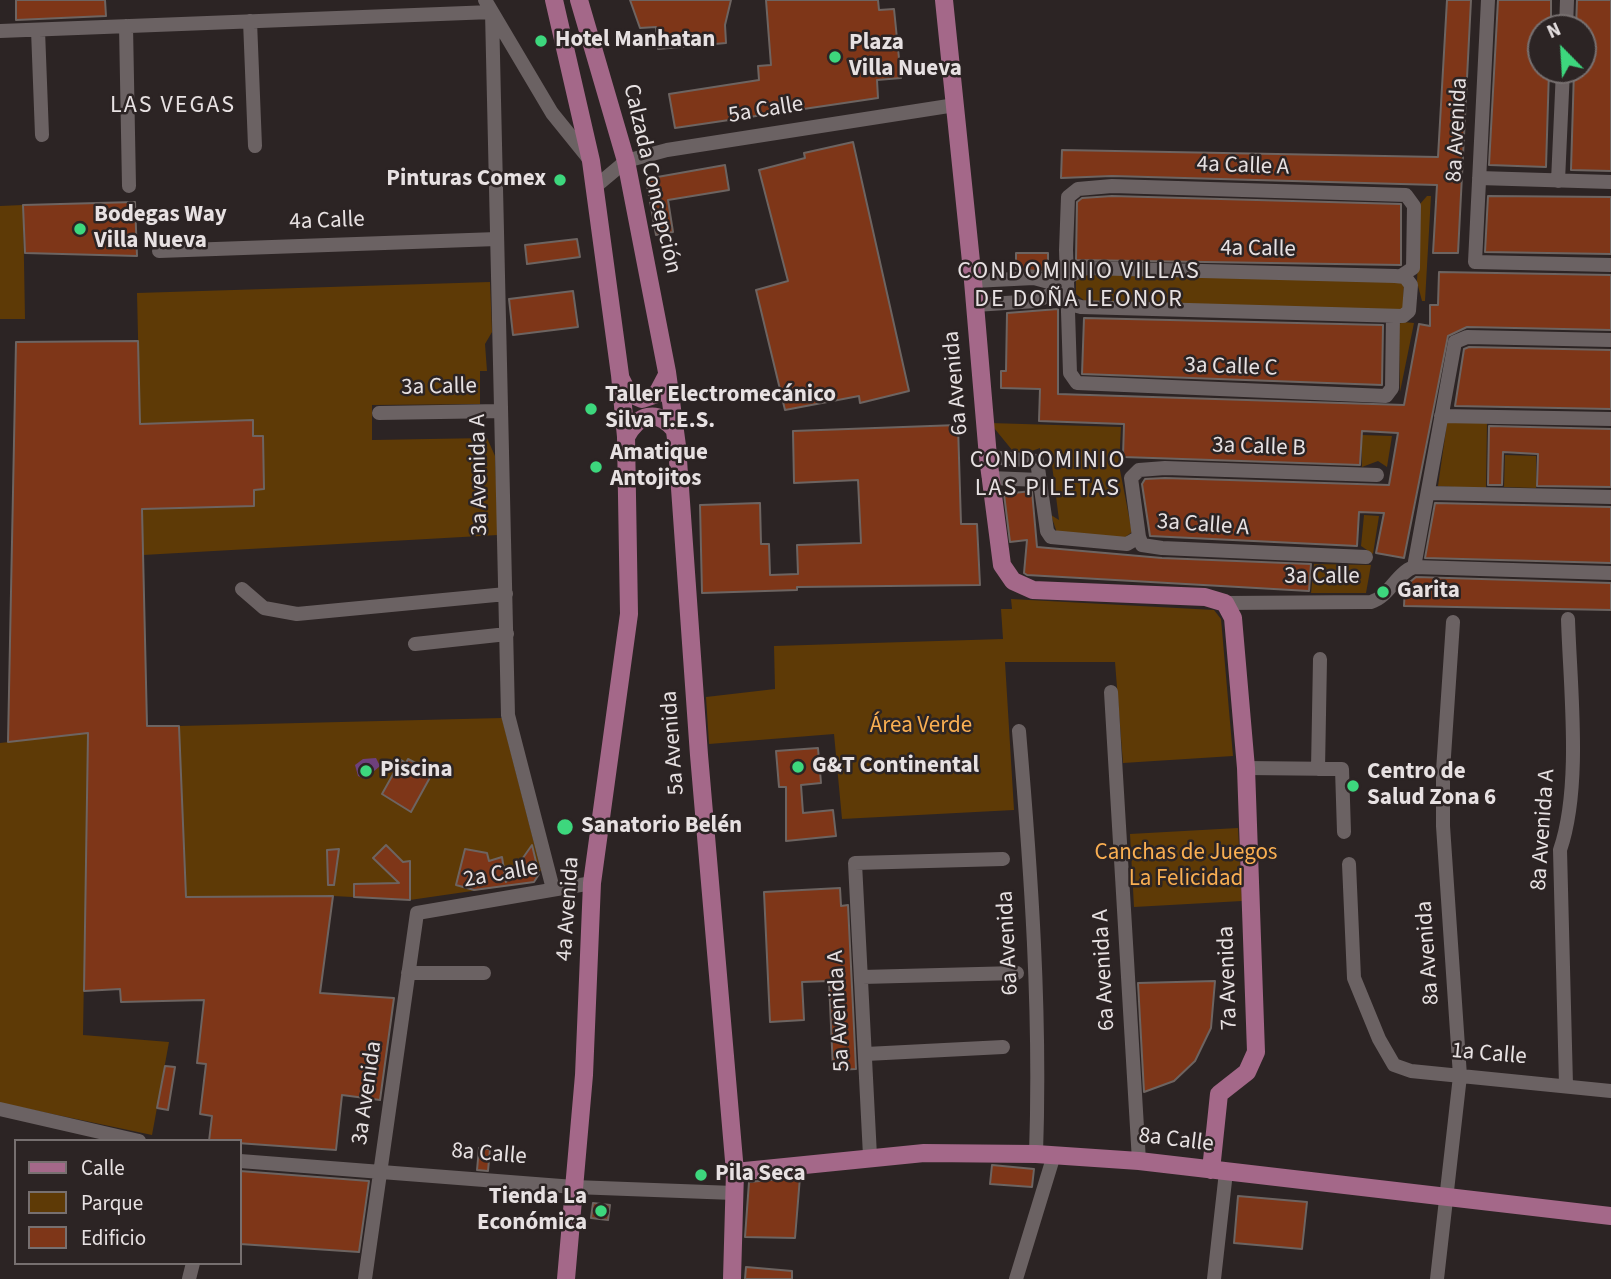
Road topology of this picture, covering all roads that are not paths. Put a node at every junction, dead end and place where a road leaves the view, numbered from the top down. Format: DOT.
graph roads {
  1 [pos="554,0"];
  2 [pos="579,0"];
  3 [pos="944,0"];
  4 [pos="1488,0"];
  5 [pos="488,6"];
  6 [pos="250,21"];
  7 [pos="126,26"];
  8 [pos="38,30"];
  9 [pos="0,31"];
  10 [pos="1562,84"];
  11 [pos="955,105"];
  12 [pos="42,135"];
  13 [pos="254,146"];
  14 [pos="591,161"];
  15 [pos="626,161"];
  16 [pos="1479,178"];
  17 [pos="1558,181"];
  18 [pos="1611,182"];
  19 [pos="129,186"];
  20 [pos="595,187"];
  21 [pos="497,239"];
  22 [pos="159,251"];
  23 [pos="1611,265"];
  24 [pos="1404,278"];
  25 [pos="973,281"];
  26 [pos="1067,282"];
  27 [pos="1070,304"];
  28 [pos="975,305"];
  29 [pos="1393,316"];
  30 [pos="1611,340"];
  31 [pos="667,372"];
  32 [pos="620,375"];
  33 [pos="501,411"];
  34 [pos="379,413"];
  35 [pos="1441,416"];
  36 [pos="1611,419"];
  37 [pos="674,429"];
  38 [pos="626,437"];
  39 [pos="988,457"];
  40 [pos="1377,475"];
  41 [pos="990,478"];
  42 [pos="1040,480"];
  43 [pos="1429,493"];
  44 [pos="1611,497"];
  45 [pos="1139,537"];
  46 [pos="1366,557"];
  47 [pos="1414,567"];
  48 [pos="1611,573"];
  49 [pos="1020,586"];
  50 [pos="242,589"];
  51 [pos="506,594"];
  52 [pos="1225,604"];
  53 [pos="1568,619"];
  54 [pos="1453,622"];
  55 [pos="507,634"];
  56 [pos="415,644"];
  57 [pos="1320,659"];
  58 [pos="1111,692"];
  59 [pos="1019,730"];
  60 [pos="1246,768"];
  61 [pos="1318,769"];
  62 [pos="1344,832"];
  63 [pos="1003,859"];
  64 [pos="1349,864"];
  65 [pos="593,883"];
  66 [pos="553,889"];
  67 [pos="417,913"];
  68 [pos="408,973"];
  69 [pos="1017,973"];
  70 [pos="484,974"];
  71 [pos="862,977"];
  72 [pos="1003,1047"];
  73 [pos="866,1054"];
  74 [pos="1460,1076"];
  75 [pos="1566,1085"];
  76 [pos="1611,1091"];
  77 [pos="0,1109"];
  78 [pos="130,1139"];
  79 [pos="1045,1154"];
  80 [pos="870,1156"];
  81 [pos="242,1161"];
  82 [pos="1139,1161"];
  83 [pos="380,1171"];
  84 [pos="1218,1171"];
  85 [pos="734,1172"];
  86 [pos="574,1186"];
  87 [pos="734,1193"];
  88 [pos="1447,1196"];
  89 [pos="1611,1216"];
  90 [pos="365,1279"];
  91 [pos="566,1279"];
  92 [pos="732,1279"];
  93 [pos="1016,1279"];
  94 [pos="1214,1279"];
  95 [pos="1437,1279"];
  1 -- 14 [label="main road"];
  2 -- 15 [label="main road, Calzada Concepción"];
  3 -- 11 [label="main road, 6a Avenida"];
  4 -- 16 [label="street, 8a Avenida"];
  5 -- 6 [label="street"];
  5 -- 14 [label="street"];
  5 -- 21 [label="street, 3a Avenida A"];
  6 -- 7 [label="street"];
  6 -- 13 [label="street"];
  7 -- 8 [label="street"];
  7 -- 19 [label="street"];
  8 -- 9 [label="street"];
  8 -- 12 [label="street"];
  10 -- 17 [label="street"];
  11 -- 15 [label="street, 5a Calle"];
  11 -- 25 [label="main road, 6a Avenida"];
  14 -- 20 [label="main road"];
  15 -- 20 [label="street, 5a Calle"];
  15 -- 31 [label="main road, Calzada Concepción"];
  16 -- 17 [label="street"];
  16 -- 23 [label="street, 8a Avenida"];
  17 -- 18 [label="street"];
  20 -- 32 [label="main road"];
  21 -- 22 [label="street, 4a Calle"];
  21 -- 33 [label="street, 3a Avenida A"];
  24 -- 26 [label="street, 4a Calle"];
  24 -- 26 [label="street, 4a Calle A"];
  24 -- 29 [label="street"];
  25 -- 26 [label="street, 4a Calle"];
  25 -- 28 [label="main road, 6a Avenida"];
  26 -- 27 [label="street"];
  26 -- 28 [label="street, 4a Calle"];
  27 -- 29 [label="street"];
  27 -- 29 [label="street, 3a Calle C"];
  28 -- 39 [label="main road, 6a Avenida"];
  30 -- 35 [label="street"];
  31 -- 32 [label="main road"];
  31 -- 37 [label="main road, 5a Avenida"];
  32 -- 38 [label="main road, 4a Avenida"];
  33 -- 34 [label="street, 3a Calle"];
  33 -- 51 [label="street, 3a Avenida A"];
  35 -- 36 [label="street"];
  35 -- 43 [label="street"];
  37 -- 38 [label="main road"];
  37 -- 85 [label="main road, 5a Avenida"];
  38 -- 65 [label="main road, 4a Avenida"];
  39 -- 41 [label="main road, 6a Avenida"];
  39 -- 42 [label="street"];
  40 -- 45 [label="street, 3a Calle B"];
  41 -- 42 [label="street"];
  41 -- 49 [label="main road, 6a Avenida"];
  42 -- 45 [label="street, 3a Calle A"];
  43 -- 44 [label="street"];
  43 -- 47 [label="street"];
  45 -- 46 [label="street, 3a Calle A"];
  47 -- 48 [label="street"];
  47 -- 52 [label="street, 3a Calle"];
  49 -- 52 [label="main road, 3a Calle"];
  50 -- 51 [label="street"];
  51 -- 55 [label="street, 3a Avenida A"];
  52 -- 60 [label="main road, 7a Avenida"];
  53 -- 75 [label="street, 8a Avenida A"];
  54 -- 74 [label="street, 8a Avenida"];
  55 -- 56 [label="street"];
  55 -- 66 [label="street, 3a Avenida A"];
  57 -- 61 [label="street"];
  58 -- 82 [label="street, 6a Avenida A"];
  59 -- 79 [label="street, 6a Avenida"];
  60 -- 61 [label="street"];
  60 -- 84 [label="main road, 7a Avenida"];
  61 -- 62 [label="street"];
  63 -- 71 [label="street, 5a Avenida A"];
  64 -- 74 [label="street, 1a Calle"];
  65 -- 66 [label="street, 2a Calle"];
  65 -- 86 [label="main road, 4a Avenida"];
  66 -- 67 [label="street, 2a Calle"];
  67 -- 68 [label="street, 3a Avenida"];
  68 -- 70 [label="street"];
  68 -- 83 [label="street, 3a Avenida"];
  69 -- 71 [label="street"];
  71 -- 73 [label="street, 5a Avenida A"];
  72 -- 73 [label="street"];
  73 -- 80 [label="street, 5a Avenida A"];
  74 -- 75 [label="street, 1a Calle"];
  74 -- 88 [label="street, 8a Avenida"];
  75 -- 76 [label="street, 1a Calle"];
  77 -- 78 [label="street"];
  79 -- 80 [label="main road, 8a Calle"];
  79 -- 82 [label="main road, 8a Calle"];
  79 -- 93 [label="street, 6a Avenida"];
  80 -- 85 [label="main road, 8a Calle"];
  81 -- 83 [label="street, 8a Calle"];
  82 -- 84 [label="main road, 8a Calle"];
  83 -- 86 [label="street, 8a Calle"];
  83 -- 90 [label="street, 3a Avenida"];
  84 -- 88 [label="main road, 8a Calle"];
  84 -- 94 [label="street, 7a Avenida"];
  85 -- 87 [label="main road, 5a Avenida"];
  86 -- 87 [label="street, 8a Calle"];
  86 -- 91 [label="main road, 4a Avenida"];
  87 -- 92 [label="main road, 5a Avenida"];
  88 -- 89 [label="main road, 8a Calle"];
  88 -- 95 [label="street, 8a Avenida"];
}
